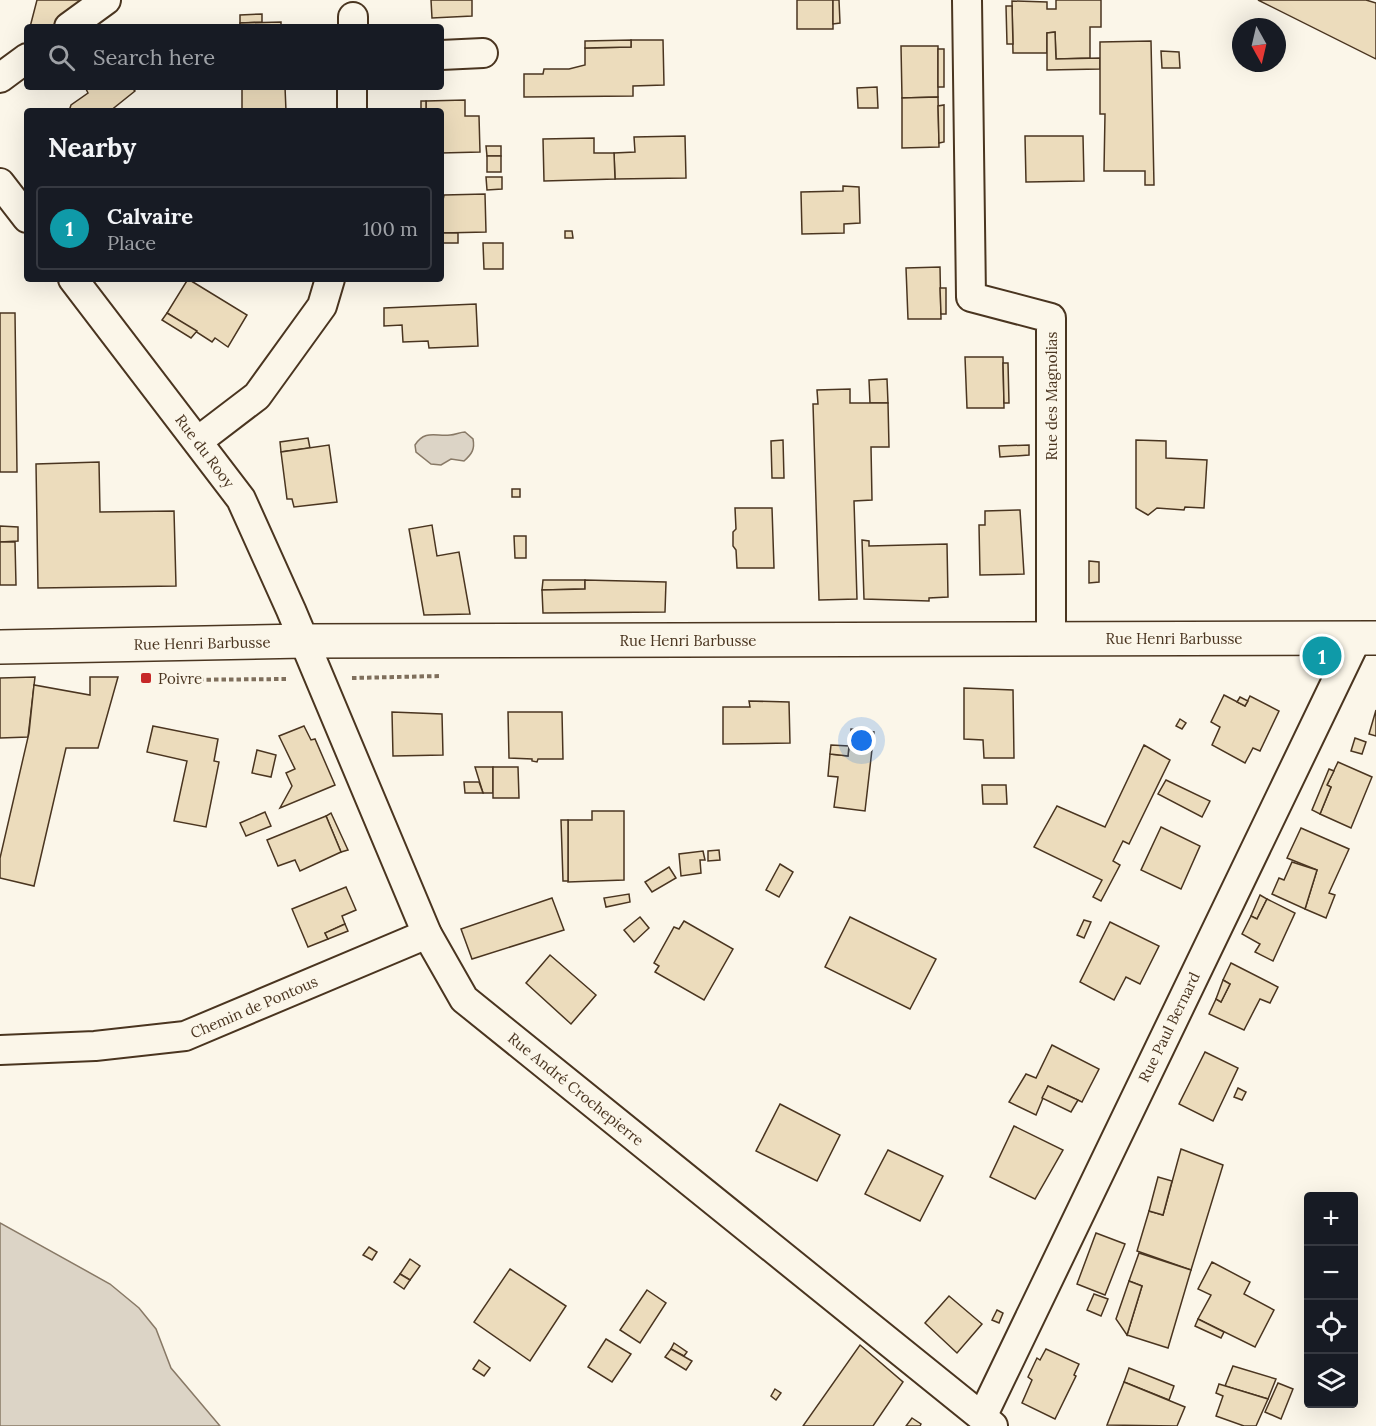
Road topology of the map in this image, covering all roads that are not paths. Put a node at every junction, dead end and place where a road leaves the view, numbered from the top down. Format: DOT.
graph roads {
  1 [pos="106,0"];
  2 [pos="967,0"];
  3 [pos="73,24"];
  4 [pos="483,53"];
  5 [pos="444,55"];
  6 [pos="24,60"];
  7 [pos="0,78"];
  8 [pos="352,90"];
  9 [pos="352,108"];
  10 [pos="0,183"];
  11 [pos="24,214"];
  12 [pos="75,282"];
  13 [pos="329,282"];
  14 [pos="198,441"];
  15 [pos="1052,638"];
  16 [pos="1366,638"];
  17 [pos="304,641"];
  18 [pos="0,646"];
  19 [pos="427,934"];
  20 [pos="0,1050"];
  21 [pos="988,1422"];
  1 -- 3 [label="street"];
  2 -- 15 [label="street, Rue des Magnolias"];
  4 -- 5 [label="street"];
  6 -- 7 [label="street"];
  8 -- 9 [label="street"];
  10 -- 11 [label="street"];
  12 -- 14 [label="street, Rue du Rooy"];
  13 -- 14 [label="street"];
  14 -- 17 [label="street, Rue du Rooy"];
  15 -- 16 [label="main road, Rue Henri Barbusse"];
  15 -- 17 [label="main road, Rue Henri Barbusse"];
  16 -- 21 [label="street, Rue Paul Bernard"];
  17 -- 18 [label="main road, Rue Henri Barbusse"];
  17 -- 19 [label="street, Rue André Crochepierre"];
  19 -- 20 [label="street, Chemin de Pontous"];
  19 -- 21 [label="street, Rue André Crochepierre"];
}
